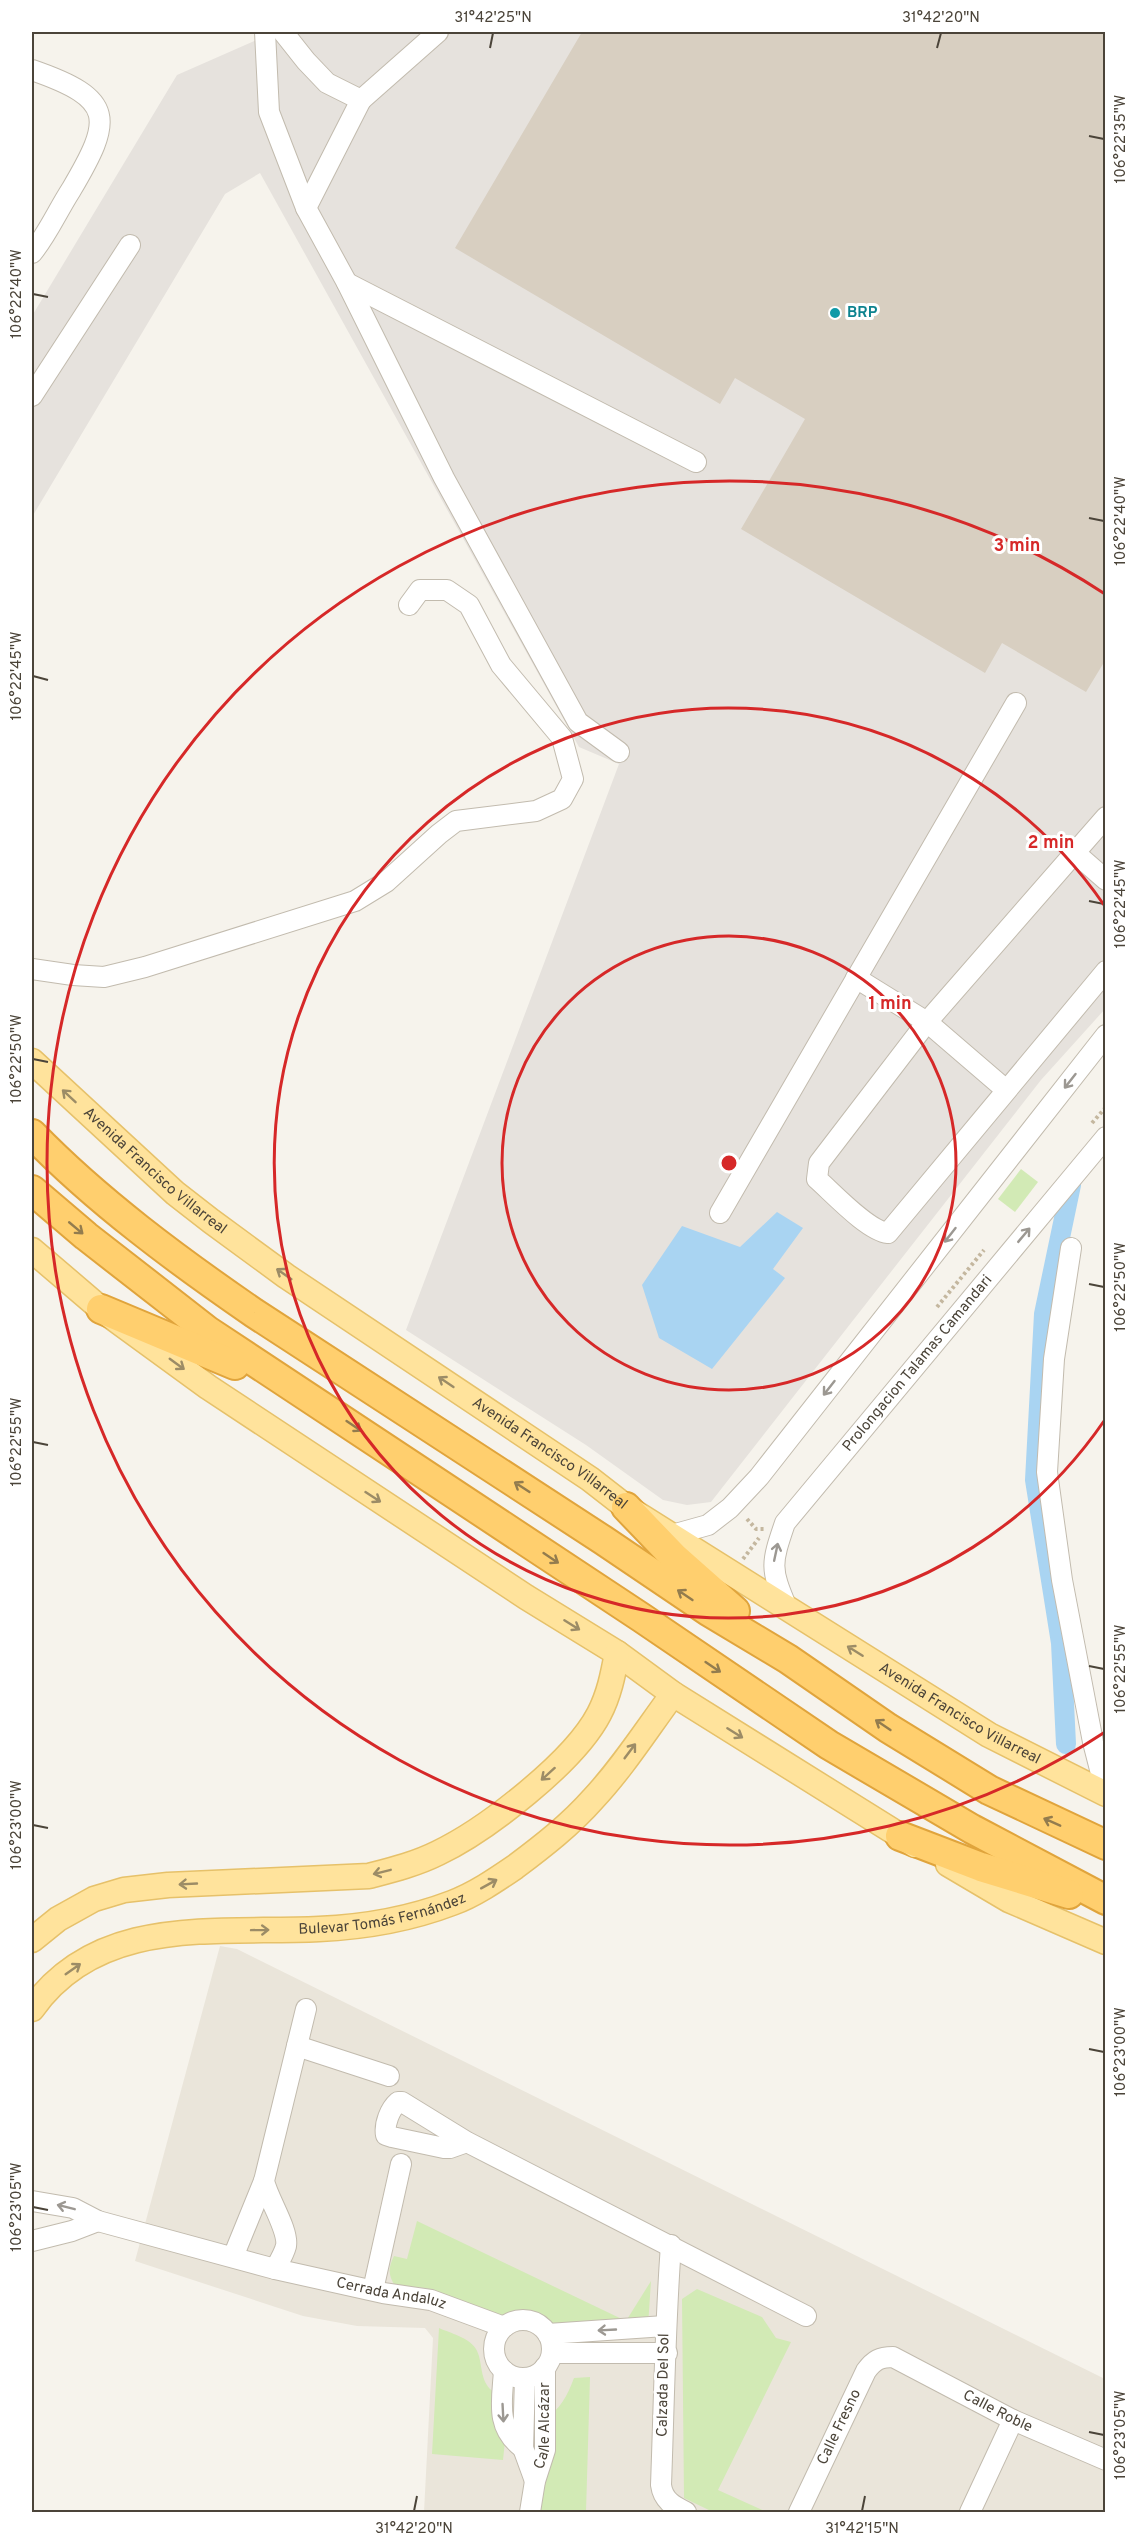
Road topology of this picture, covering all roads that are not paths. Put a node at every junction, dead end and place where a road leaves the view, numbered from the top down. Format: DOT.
graph roads {
  1 [pos="265,32"];
  2 [pos="283,32"];
  3 [pos="438,32"];
  4 [pos="32,70"];
  5 [pos="361,100"];
  6 [pos="306,208"];
  7 [pos="130,245"];
  8 [pos="32,253"];
  9 [pos="347,283"];
  10 [pos="32,396"];
  11 [pos="696,462"];
  12 [pos="409,605"];
  13 [pos="1017,703"];
  14 [pos="578,722"];
  15 [pos="562,738"];
  16 [pos="619,752"];
  17 [pos="1106,818"];
  18 [pos="1074,852"];
  19 [pos="1106,880"];
  20 [pos="32,969"];
  21 [pos="1106,971"];
  22 [pos="856,978"];
  23 [pos="927,1022"];
  24 [pos="1106,1035"];
  25 [pos="32,1060"];
  26 [pos="1005,1089"];
  27 [pos="32,1134"];
  28 [pos="1106,1137"];
  29 [pos="32,1190"];
  30 [pos="720,1213"];
  31 [pos="1071,1248"];
  32 [pos="32,1250"];
  33 [pos="101,1309"];
  34 [pos="322,1404"];
  35 [pos="626,1507"];
  36 [pos="672,1535"];
  37 [pos="787,1608"];
  38 [pos="617,1653"];
  39 [pos="788,1659"];
  40 [pos="673,1694"];
  41 [pos="1106,1794"];
  42 [pos="900,1836"];
  43 [pos="1106,1845"];
  44 [pos="1106,1902"];
  45 [pos="32,1940"];
  46 [pos="1106,1942"];
  47 [pos="32,2009"];
  48 [pos="306,2009"];
  49 [pos="297,2046"];
  50 [pos="389,2076"];
  51 [pos="467,2142"];
  52 [pos="401,2164"];
  53 [pos="264,2181"];
  54 [pos="32,2201"];
  55 [pos="98,2221"];
  56 [pos="32,2241"];
  57 [pos="671,2245"];
  58 [pos="233,2257"];
  59 [pos="275,2269"];
  60 [pos="373,2290"];
  61 [pos="806,2316"];
  62 [pos="504,2326"];
  63 [pos="665,2326"];
  64 [pos="548,2334"];
  65 [pos="667,2353"];
  66 [pos="893,2357"];
  67 [pos="549,2360"];
  68 [pos="504,2371"];
  69 [pos="525,2378"];
  70 [pos="1012,2420"];
  71 [pos="523,2448"];
  72 [pos="1106,2460"];
  73 [pos="534,2481"];
  74 [pos="530,2512"];
  75 [pos="686,2512"];
  76 [pos="799,2512"];
  77 [pos="970,2512"];
  1 -- 6 [label="street"];
  2 -- 5 [label="street"];
  3 -- 5 [label="street"];
  4 -- 8 [label="street"];
  5 -- 6 [label="street"];
  6 -- 9 [label="street"];
  7 -- 10 [label="street"];
  9 -- 11 [label="street"];
  9 -- 14 [label="street"];
  12 -- 15 [label="street"];
  13 -- 22 [label="street"];
  14 -- 15 [label="street"];
  14 -- 16 [label="street"];
  15 -- 20 [label="street"];
  17 -- 18 [label="street"];
  18 -- 19 [label="street"];
  18 -- 23 [label="street"];
  21 -- 26 [label="street"];
  22 -- 23 [label="street"];
  22 -- 30 [label="street"];
  23 -- 26 [label="street"];
  23 -- 26 [label="street"];
  24 -- 36 [label="street, one-way"];
  35 -- 25 [label="main road, Avenida Francisco Villarreal, one-way"];
  39 -- 27 [label="highway, one-way"];
  37 -- 28 [label="street, Prolongacion Talamas Camandari, one-way"];
  29 -- 34 [label="highway, one-way"];
  31 -- 41 [label="street"];
  32 -- 33 [label="main road"];
  33 -- 34 [label="highway"];
  33 -- 38 [label="main road, one-way"];
  34 -- 44 [label="highway, one-way"];
  35 -- 36 [label="main road, Avenida Francisco Villarreal"];
  35 -- 39 [label="highway"];
  36 -- 37 [label="main road, Avenida Francisco Villarreal"];
  41 -- 37 [label="main road, Avenida Francisco Villarreal, one-way"];
  38 -- 40 [label="main road"];
  38 -- 45 [label="main road, one-way"];
  43 -- 39 [label="highway, one-way"];
  40 -- 42 [label="main road, one-way"];
  47 -- 40 [label="main road, Bulevar Tomás Fernández, one-way"];
  42 -- 44 [label="highway"];
  42 -- 46 [label="main road"];
  48 -- 49 [label="street"];
  49 -- 50 [label="street"];
  49 -- 53 [label="street"];
  51 -- 57 [label="street"];
  52 -- 60 [label="street"];
  53 -- 58 [label="street"];
  53 -- 59 [label="street"];
  55 -- 54 [label="street, Cerrada Andaluz, one-way"];
  55 -- 56 [label="street"];
  55 -- 58 [label="street, Cerrada Andaluz"];
  57 -- 61 [label="street"];
  57 -- 63 [label="street, Calzada Del Sol"];
  58 -- 59 [label="street, Cerrada Andaluz"];
  59 -- 60 [label="street, Cerrada Andaluz"];
  60 -- 62 [label="street, Cerrada Andaluz"];
  62 -- 64 [label="street"];
  62 -- 68 [label="street"];
  63 -- 64 [label="street, one-way"];
  63 -- 65 [label="street, Calzada Del Sol"];
  64 -- 67 [label="street"];
  65 -- 67 [label="street"];
  65 -- 75 [label="street, Calzada Del Sol"];
  66 -- 70 [label="street, Calle Roble"];
  66 -- 76 [label="street, Calle Fresno"];
  67 -- 69 [label="street"];
  67 -- 73 [label="street, Calle Alcázar"];
  68 -- 69 [label="street"];
  68 -- 71 [label="street, Calle Alcázar, one-way"];
  69 -- 71 [label="street, Calle Alcázar"];
  70 -- 72 [label="street, Calle Roble"];
  70 -- 77 [label="street"];
  71 -- 73 [label="street, Calle Alcázar"];
  73 -- 74 [label="street, Calle Alcázar"];
}
